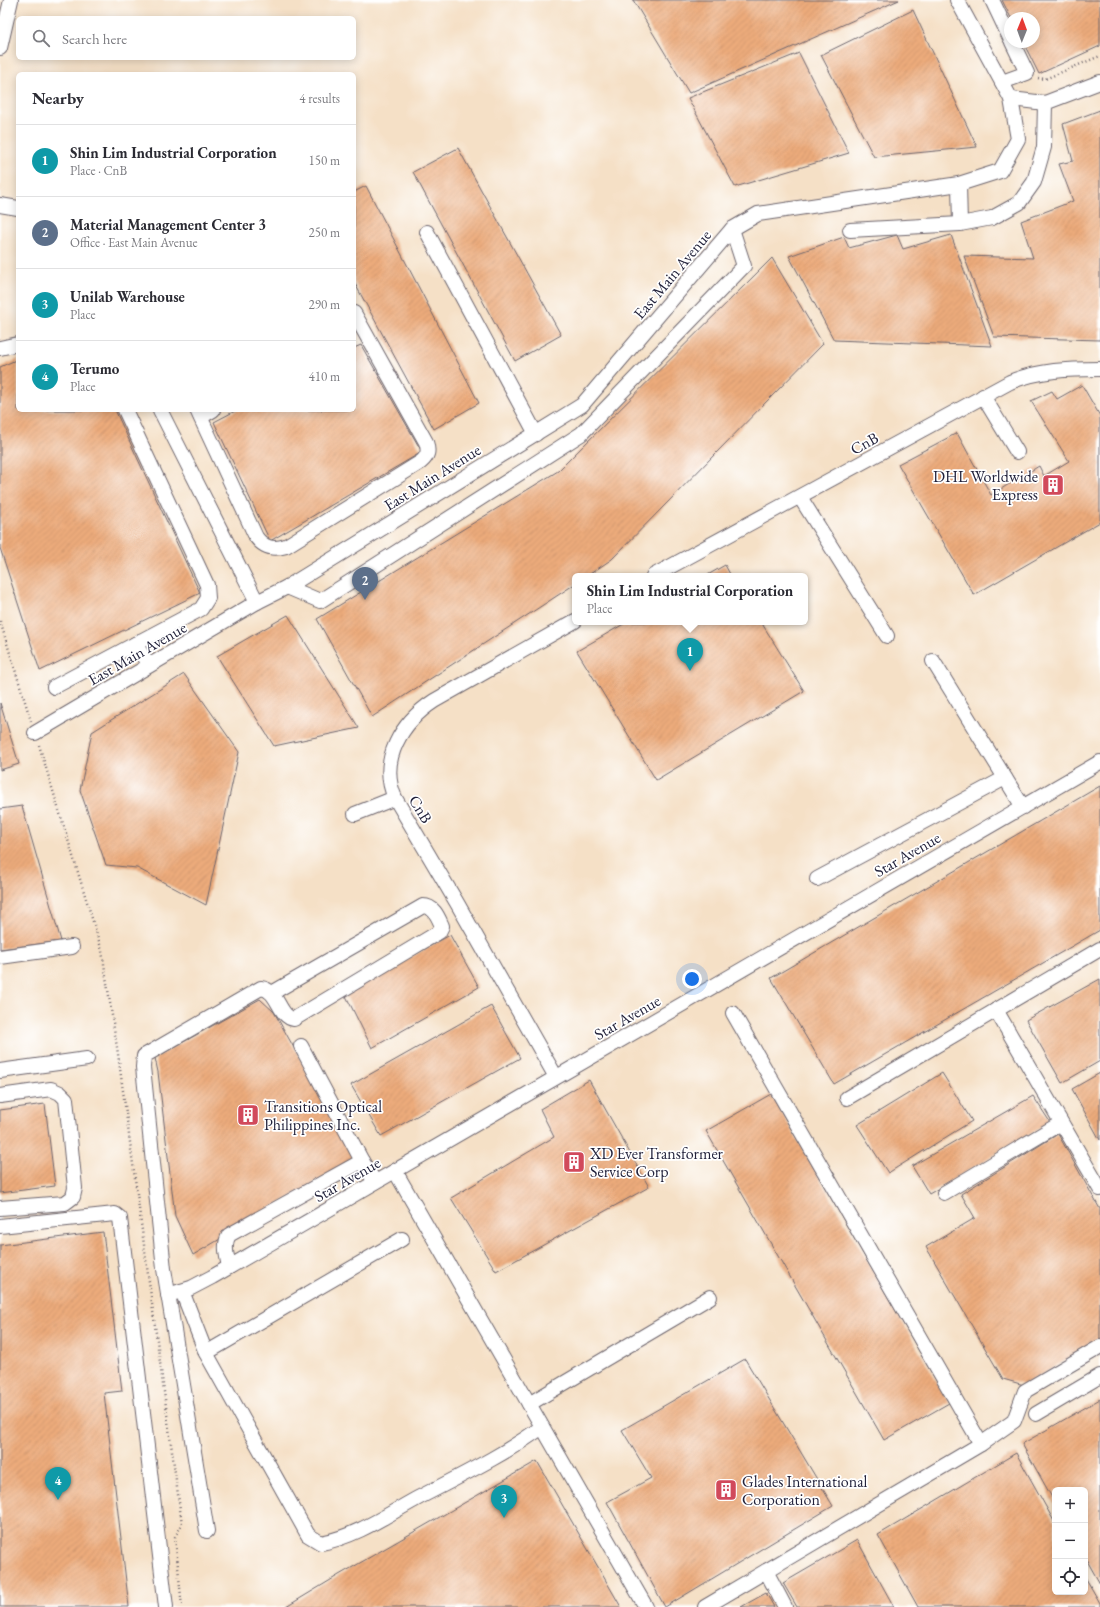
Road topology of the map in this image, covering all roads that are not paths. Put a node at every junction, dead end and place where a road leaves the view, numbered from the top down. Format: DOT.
graph roads {
  1 [pos="11,0"];
  2 [pos="957,0"];
  3 [pos="992,0"];
  4 [pos="1004,25"];
  5 [pos="0,48"];
  6 [pos="1015,48"];
  7 [pos="1002,82"];
  8 [pos="1100,82"];
  9 [pos="1011,99"];
  10 [pos="1045,103"];
  11 [pos="959,184"];
  12 [pos="0,205"];
  13 [pos="16,208"];
  14 [pos="960,224"];
  15 [pos="732,229"];
  16 [pos="850,230"];
  17 [pos="427,232"];
  18 [pos="358,332"];
  19 [pos="16,344"];
  20 [pos="0,348"];
  21 [pos="1100,369"];
  22 [pos="983,396"];
  23 [pos="126,412"];
  24 [pos="161,412"];
  25 [pos="199,413"];
  26 [pos="536,434"];
  27 [pos="1017,452"];
  28 [pos="800,497"];
  29 [pos="659,573"];
  30 [pos="287,587"];
  31 [pos="257,602"];
  32 [pos="572,622"];
  33 [pos="887,636"];
  34 [pos="135,644"];
  35 [pos="933,661"];
  36 [pos="149,666"];
  37 [pos="54,687"];
  38 [pos="35,732"];
  39 [pos="1100,762"];
  40 [pos="1005,778"];
  41 [pos="395,798"];
  42 [pos="1023,806"];
  43 [pos="355,814"];
  44 [pos="817,880"];
  45 [pos="457,903"];
  46 [pos="436,913"];
  47 [pos="72,947"];
  48 [pos="1100,949"];
  49 [pos="0,957"];
  50 [pos="272,993"];
  51 [pos="996,1010"];
  52 [pos="733,1013"];
  53 [pos="301,1046"];
  54 [pos="87,1059"];
  55 [pos="0,1071"];
  56 [pos="556,1077"];
  57 [pos="0,1096"];
  58 [pos="847,1098"];
  59 [pos="1061,1123"];
  60 [pos="362,1161"];
  61 [pos="394,1171"];
  62 [pos="375,1182"];
  63 [pos="1100,1189"];
  64 [pos="944,1193"];
  65 [pos="0,1208"];
  66 [pos="0,1226"];
  67 [pos="402,1239"];
  68 [pos="229,1267"];
  69 [pos="182,1292"];
  70 [pos="168,1295"];
  71 [pos="710,1297"];
  72 [pos="1100,1347"];
  73 [pos="206,1353"];
  74 [pos="1100,1376"];
  75 [pos="529,1404"];
  76 [pos="1036,1414"];
  77 [pos="542,1427"];
  78 [pos="981,1444"];
  79 [pos="207,1531"];
  80 [pos="766,1571"];
  81 [pos="166,1607"];
  82 [pos="646,1607"];
  83 [pos="705,1607"];
  84 [pos="785,1607"];
  1 -- 5 [label="street"];
  2 -- 7 [label="street, East Main Avenue"];
  3 -- 4 [label="street"];
  6 -- 7 [label="street"];
  7 -- 9 [label="street, East Main Avenue"];
  8 -- 10 [label="street"];
  9 -- 10 [label="street"];
  9 -- 11 [label="street, East Main Avenue"];
  10 -- 14 [label="street"];
  11 -- 14 [label="street"];
  11 -- 15 [label="street, East Main Avenue"];
  12 -- 13 [label="street"];
  14 -- 16 [label="street"];
  15 -- 26 [label="street, East Main Avenue"];
  15 -- 30 [label="street"];
  17 -- 26 [label="street"];
  18 -- 25 [label="street"];
  19 -- 20 [label="street"];
  21 -- 22 [label="street, CnB"];
  22 -- 27 [label="street"];
  22 -- 28 [label="street, CnB"];
  23 -- 34 [label="street"];
  24 -- 31 [label="street"];
  26 -- 30 [label="street, East Main Avenue"];
  28 -- 29 [label="street, CnB"];
  28 -- 33 [label="street"];
  30 -- 31 [label="street, East Main Avenue"];
  31 -- 36 [label="street, East Main Avenue"];
  32 -- 41 [label="street, CnB"];
  34 -- 36 [label="street"];
  34 -- 37 [label="street"];
  35 -- 40 [label="street"];
  36 -- 38 [label="street, East Main Avenue"];
  39 -- 42 [label="street, Star Avenue"];
  40 -- 42 [label="street"];
  40 -- 44 [label="street"];
  41 -- 43 [label="street"];
  41 -- 45 [label="street, CnB"];
  42 -- 56 [label="street, Star Avenue"];
  45 -- 46 [label="street"];
  45 -- 56 [label="street, CnB"];
  46 -- 50 [label="street"];
  46 -- 50 [label="street"];
  47 -- 49 [label="street"];
  48 -- 51 [label="street"];
  50 -- 70 [label="street"];
  51 -- 58 [label="street"];
  51 -- 59 [label="street"];
  52 -- 78 [label="street"];
  53 -- 60 [label="street"];
  54 -- 55 [label="street"];
  56 -- 61 [label="street, Star Avenue"];
  57 -- 65 [label="street"];
  59 -- 63 [label="street"];
  59 -- 64 [label="street"];
  60 -- 62 [label="street"];
  60 -- 68 [label="street"];
  61 -- 62 [label="street, Star Avenue"];
  61 -- 75 [label="street"];
  62 -- 68 [label="street, Star Avenue"];
  66 -- 81 [label="street"];
  67 -- 73 [label="street"];
  68 -- 69 [label="street, Star Avenue"];
  69 -- 70 [label="street, Star Avenue"];
  69 -- 73 [label="street"];
  70 -- 79 [label="street"];
  71 -- 75 [label="street"];
  72 -- 78 [label="street"];
  73 -- 77 [label="street"];
  74 -- 76 [label="street"];
  75 -- 77 [label="street"];
  77 -- 82 [label="street"];
  78 -- 80 [label="street"];
  80 -- 83 [label="street"];
  80 -- 84 [label="street"];
}
